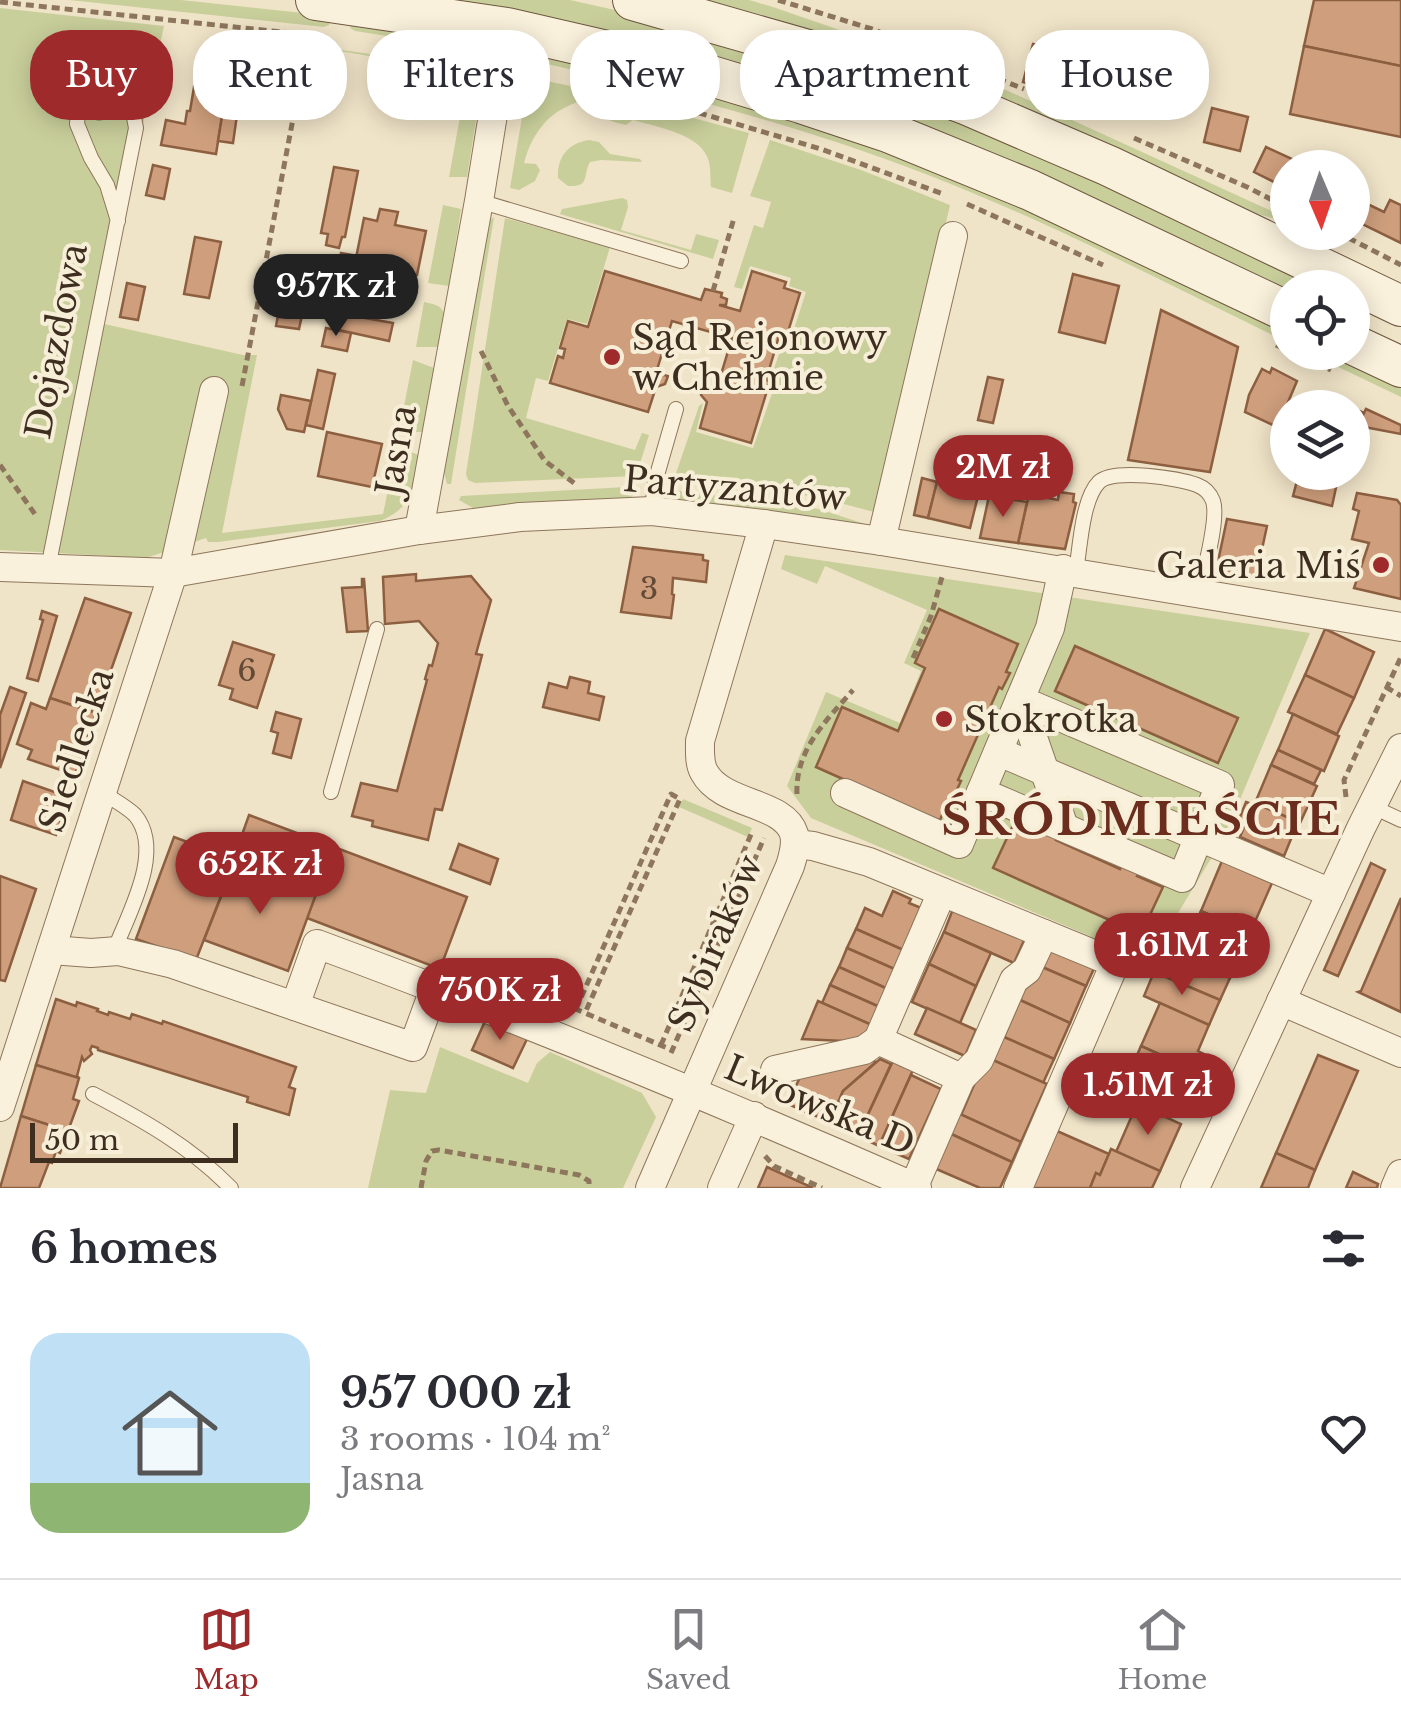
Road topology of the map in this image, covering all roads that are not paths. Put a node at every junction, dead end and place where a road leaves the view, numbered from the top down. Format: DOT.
graph roads {
  1 [pos="633,0"];
  2 [pos="316,24"];
  3 [pos="506,28"];
  4 [pos="479,201"];
  5 [pos="118,221"];
  6 [pos="953,236"];
  7 [pos="681,261"];
  8 [pos="1401,306"];
  9 [pos="1270,317"];
  10 [pos="1370,353"];
  11 [pos="1401,368"];
  12 [pos="214,391"];
  13 [pos="676,410"];
  14 [pos="652,511"];
  15 [pos="764,524"];
  16 [pos="419,530"];
  17 [pos="881,541"];
  18 [pos="0,567"];
  19 [pos="49,570"];
  20 [pos="1069,571"];
  21 [pos="173,573"];
  22 [pos="1200,593"];
  23 [pos="1401,627"];
  24 [pos="377,629"];
  25 [pos="1020,700"];
  26 [pos="1401,748"];
  27 [pos="999,752"];
  28 [pos="1046,772"];
  29 [pos="102,792"];
  30 [pos="331,792"];
  31 [pos="981,792"];
  32 [pos="845,794"];
  33 [pos="1373,807"];
  34 [pos="1401,820"];
  35 [pos="1064,827"];
  36 [pos="1199,837"];
  37 [pos="795,844"];
  38 [pos="942,892"];
  39 [pos="1331,893"];
  40 [pos="1044,934"];
  41 [pos="51,950"];
  42 [pos="114,951"];
  43 [pos="435,987"];
  44 [pos="1280,1002"];
  45 [pos="294,1006"];
  46 [pos="878,1040"];
  47 [pos="1401,1053"];
  48 [pos="775,1070"];
  49 [pos="961,1078"];
  50 [pos="692,1091"];
  51 [pos="93,1094"];
  52 [pos="0,1108"];
  53 [pos="754,1116"];
  54 [pos="1401,1174"];
  55 [pos="916,1187"];
  56 [pos="230,1188"];
  57 [pos="650,1188"];
  58 [pos="722,1188"];
  59 [pos="1018,1188"];
  60 [pos="1194,1188"];
  61 [pos="1395,1188"];
  1 -- 8 [label="main road"];
  2 -- 3 [label="main road"];
  3 -- 4 [label="street, Jasna"];
  3 -- 9 [label="main road"];
  4 -- 7 [label="lane"];
  4 -- 16 [label="street, Jasna"];
  5 -- 5 [label="lane, Dojazdowa"];
  5 -- 19 [label="lane, Dojazdowa"];
  6 -- 17 [label="street"];
  10 -- 11 [label="main road"];
  12 -- 21 [label="street"];
  13 -- 14 [label="lane"];
  14 -- 15 [label="street, Partyzantów"];
  14 -- 16 [label="street, Partyzantów"];
  15 -- 17 [label="street, Partyzantów"];
  15 -- 37 [label="street, Sybiraków"];
  16 -- 21 [label="street, Partyzantów"];
  17 -- 20 [label="street, Partyzantów"];
  18 -- 19 [label="street, Partyzantów"];
  19 -- 21 [label="street, Partyzantów"];
  20 -- 22 [label="street, Partyzantów"];
  20 -- 22 [label="lane"];
  20 -- 25 [label="street"];
  21 -- 29 [label="street, Siedlecka"];
  22 -- 23 [label="street, Partyzantów"];
  24 -- 30 [label="lane"];
  25 -- 27 [label="street"];
  25 -- 28 [label="street"];
  25 -- 36 [label="street"];
  26 -- 33 [label="street"];
  27 -- 28 [label="street"];
  27 -- 31 [label="street"];
  28 -- 35 [label="street"];
  28 -- 36 [label="street"];
  29 -- 41 [label="street, Siedlecka"];
  29 -- 42 [label="lane"];
  31 -- 32 [label="street"];
  31 -- 35 [label="street"];
  33 -- 34 [label="lane"];
  33 -- 39 [label="street"];
  35 -- 36 [label="street"];
  36 -- 39 [label="street"];
  37 -- 38 [label="street"];
  37 -- 50 [label="street, Sybiraków"];
  38 -- 40 [label="street"];
  38 -- 46 [label="street"];
  39 -- 44 [label="street"];
  40 -- 49 [label="street"];
  40 -- 59 [label="street"];
  41 -- 42 [label="street"];
  41 -- 52 [label="street, Siedlecka"];
  42 -- 45 [label="street"];
  43 -- 45 [label="street"];
  43 -- 45 [label="street"];
  43 -- 50 [label="street, Sybiraków"];
  44 -- 47 [label="street"];
  44 -- 60 [label="street"];
  46 -- 48 [label="street"];
  46 -- 49 [label="street"];
  49 -- 55 [label="street"];
  50 -- 53 [label="street, Lwowska D"];
  50 -- 57 [label="street, Sybiraków"];
  51 -- 56 [label="lane"];
  53 -- 55 [label="street, Lwowska D"];
  53 -- 58 [label="street"];
  54 -- 61 [label="street"];
}
